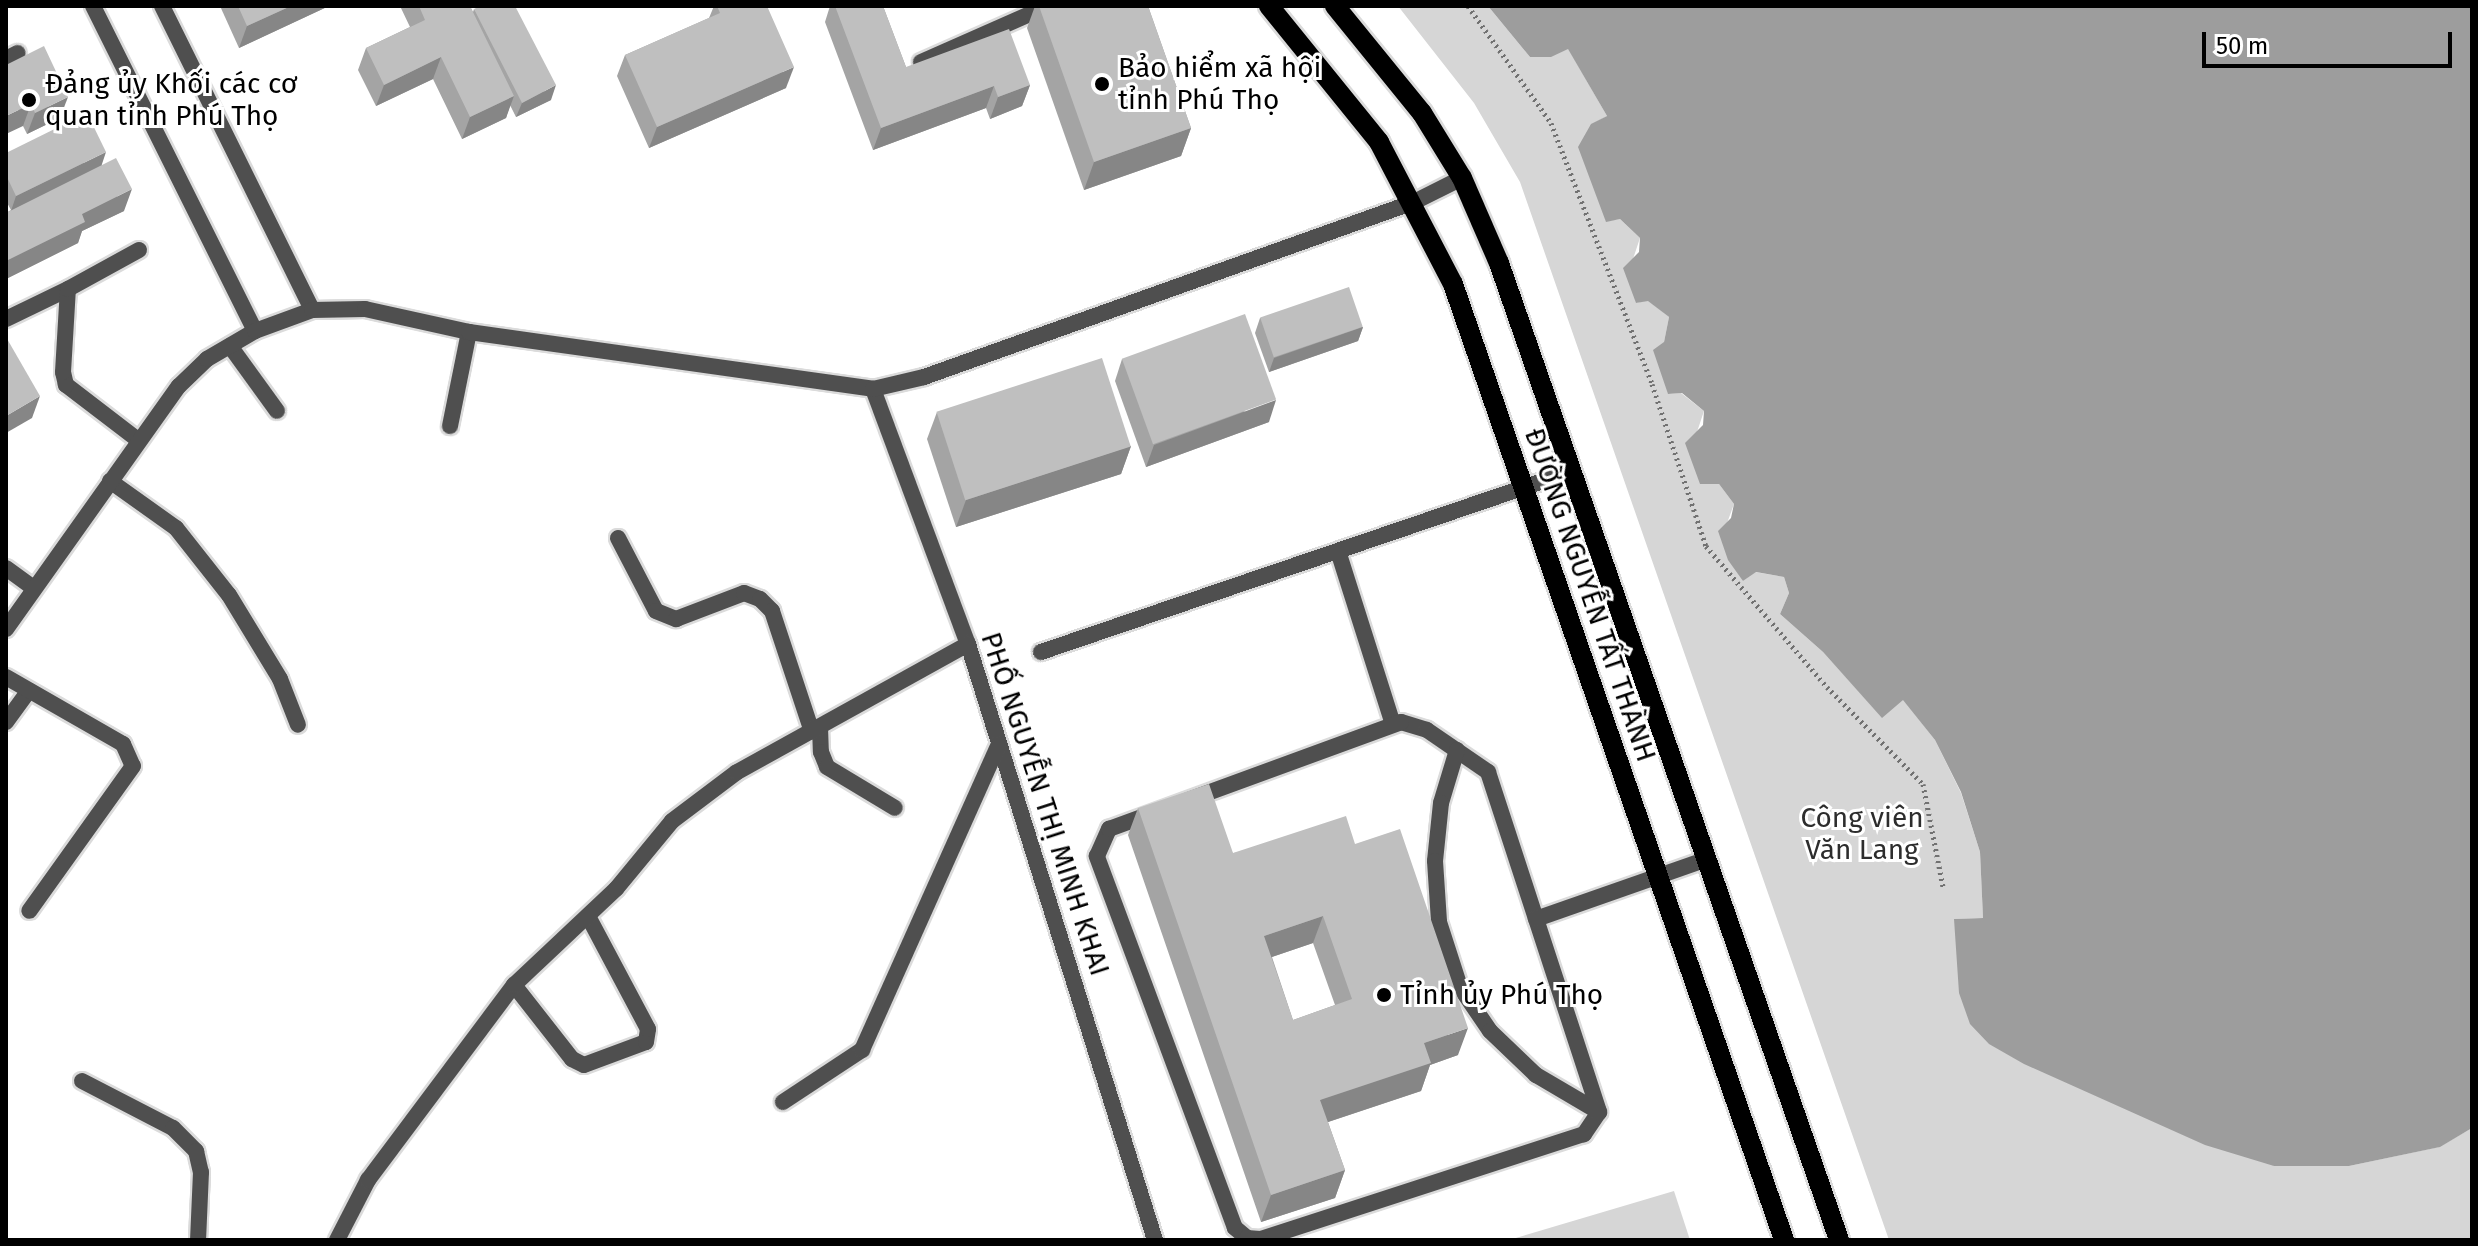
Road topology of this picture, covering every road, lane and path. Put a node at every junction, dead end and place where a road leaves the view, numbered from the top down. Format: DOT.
graph roads {
  1 [pos="93,6"];
  2 [pos="162,6"];
  3 [pos="1048,6"];
  4 [pos="1269,6"];
  5 [pos="1335,6"];
  6 [pos="1468,6"];
  7 [pos="921,62"];
  8 [pos="1462,178"];
  9 [pos="1414,202"];
  10 [pos="139,250"];
  11 [pos="68,289"];
  12 [pos="312,310"];
  13 [pos="6,319"];
  14 [pos="255,331"];
  15 [pos="469,332"];
  16 [pos="230,346"];
  17 [pos="873,389"];
  18 [pos="277,411"];
  19 [pos="450,426"];
  20 [pos="138,440"];
  21 [pos="1572,471"];
  22 [pos="110,481"];
  23 [pos="1523,488"];
  24 [pos="618,538"];
  25 [pos="1338,551"];
  26 [pos="6,568"];
  27 [pos="34,588"];
  28 [pos="6,629"];
  29 [pos="968,644"];
  30 [pos="1041,652"];
  31 [pos="6,677"];
  32 [pos="29,690"];
  33 [pos="6,722"];
  34 [pos="1393,724"];
  35 [pos="298,725"];
  36 [pos="816,730"];
  37 [pos="999,744"];
  38 [pos="1457,750"];
  39 [pos="895,808"];
  40 [pos="1707,859"];
  41 [pos="1658,876"];
  42 [pos="1943,887"];
  43 [pos="29,911"];
  44 [pos="588,916"];
  45 [pos="1536,919"];
  46 [pos="514,985"];
  47 [pos="82,1081"];
  48 [pos="783,1102"];
  49 [pos="1599,1112"];
  50 [pos="198,1240"];
  51 [pos="337,1240"];
  52 [pos="1155,1240"];
  53 [pos="1784,1240"];
  54 [pos="1839,1240"];
  1 -- 14 [label="street"];
  2 -- 12 [label="street"];
  3 -- 7 [label="street"];
  4 -- 9 [label="main road, ĐƯỜNG NGUYỄN TẤT THÀNH"];
  5 -- 8 [label="main road, ĐƯỜNG NGUYỄN TẤT THÀNH"];
  6 -- 42 [label="path"];
  8 -- 9 [label="street"];
  8 -- 21 [label="main road, ĐƯỜNG NGUYỄN TẤT THÀNH"];
  9 -- 17 [label="street"];
  9 -- 23 [label="main road, ĐƯỜNG NGUYỄN TẤT THÀNH"];
  10 -- 11 [label="street"];
  11 -- 13 [label="street"];
  11 -- 20 [label="street"];
  12 -- 14 [label="street"];
  12 -- 15 [label="street"];
  14 -- 16 [label="street"];
  15 -- 17 [label="street"];
  15 -- 19 [label="street"];
  16 -- 18 [label="street"];
  16 -- 20 [label="street"];
  17 -- 29 [label="street, PHỐ NGUYỄN THỊ MINH KHAI"];
  20 -- 22 [label="street"];
  21 -- 23 [label="street"];
  21 -- 40 [label="main road, ĐƯỜNG NGUYỄN TẤT THÀNH"];
  22 -- 27 [label="street"];
  22 -- 35 [label="street"];
  23 -- 25 [label="street"];
  23 -- 41 [label="main road, ĐƯỜNG NGUYỄN TẤT THÀNH"];
  24 -- 36 [label="street"];
  25 -- 30 [label="street"];
  25 -- 34 [label="street"];
  26 -- 27 [label="street"];
  27 -- 28 [label="street"];
  29 -- 36 [label="street"];
  29 -- 37 [label="street, PHỐ NGUYỄN THỊ MINH KHAI"];
  31 -- 32 [label="street"];
  32 -- 33 [label="street"];
  32 -- 43 [label="street"];
  34 -- 38 [label="street"];
  34 -- 49 [label="street"];
  36 -- 39 [label="street"];
  36 -- 44 [label="street"];
  37 -- 48 [label="street"];
  37 -- 52 [label="street, PHỐ NGUYỄN THỊ MINH KHAI"];
  38 -- 45 [label="street"];
  38 -- 49 [label="street"];
  40 -- 41 [label="street"];
  40 -- 54 [label="main road, ĐƯỜNG NGUYỄN TẤT THÀNH"];
  41 -- 45 [label="street"];
  41 -- 53 [label="main road, ĐƯỜNG NGUYỄN TẤT THÀNH"];
  44 -- 46 [label="street"];
  44 -- 46 [label="street"];
  45 -- 49 [label="street"];
  46 -- 51 [label="street"];
  47 -- 50 [label="street"];
}
